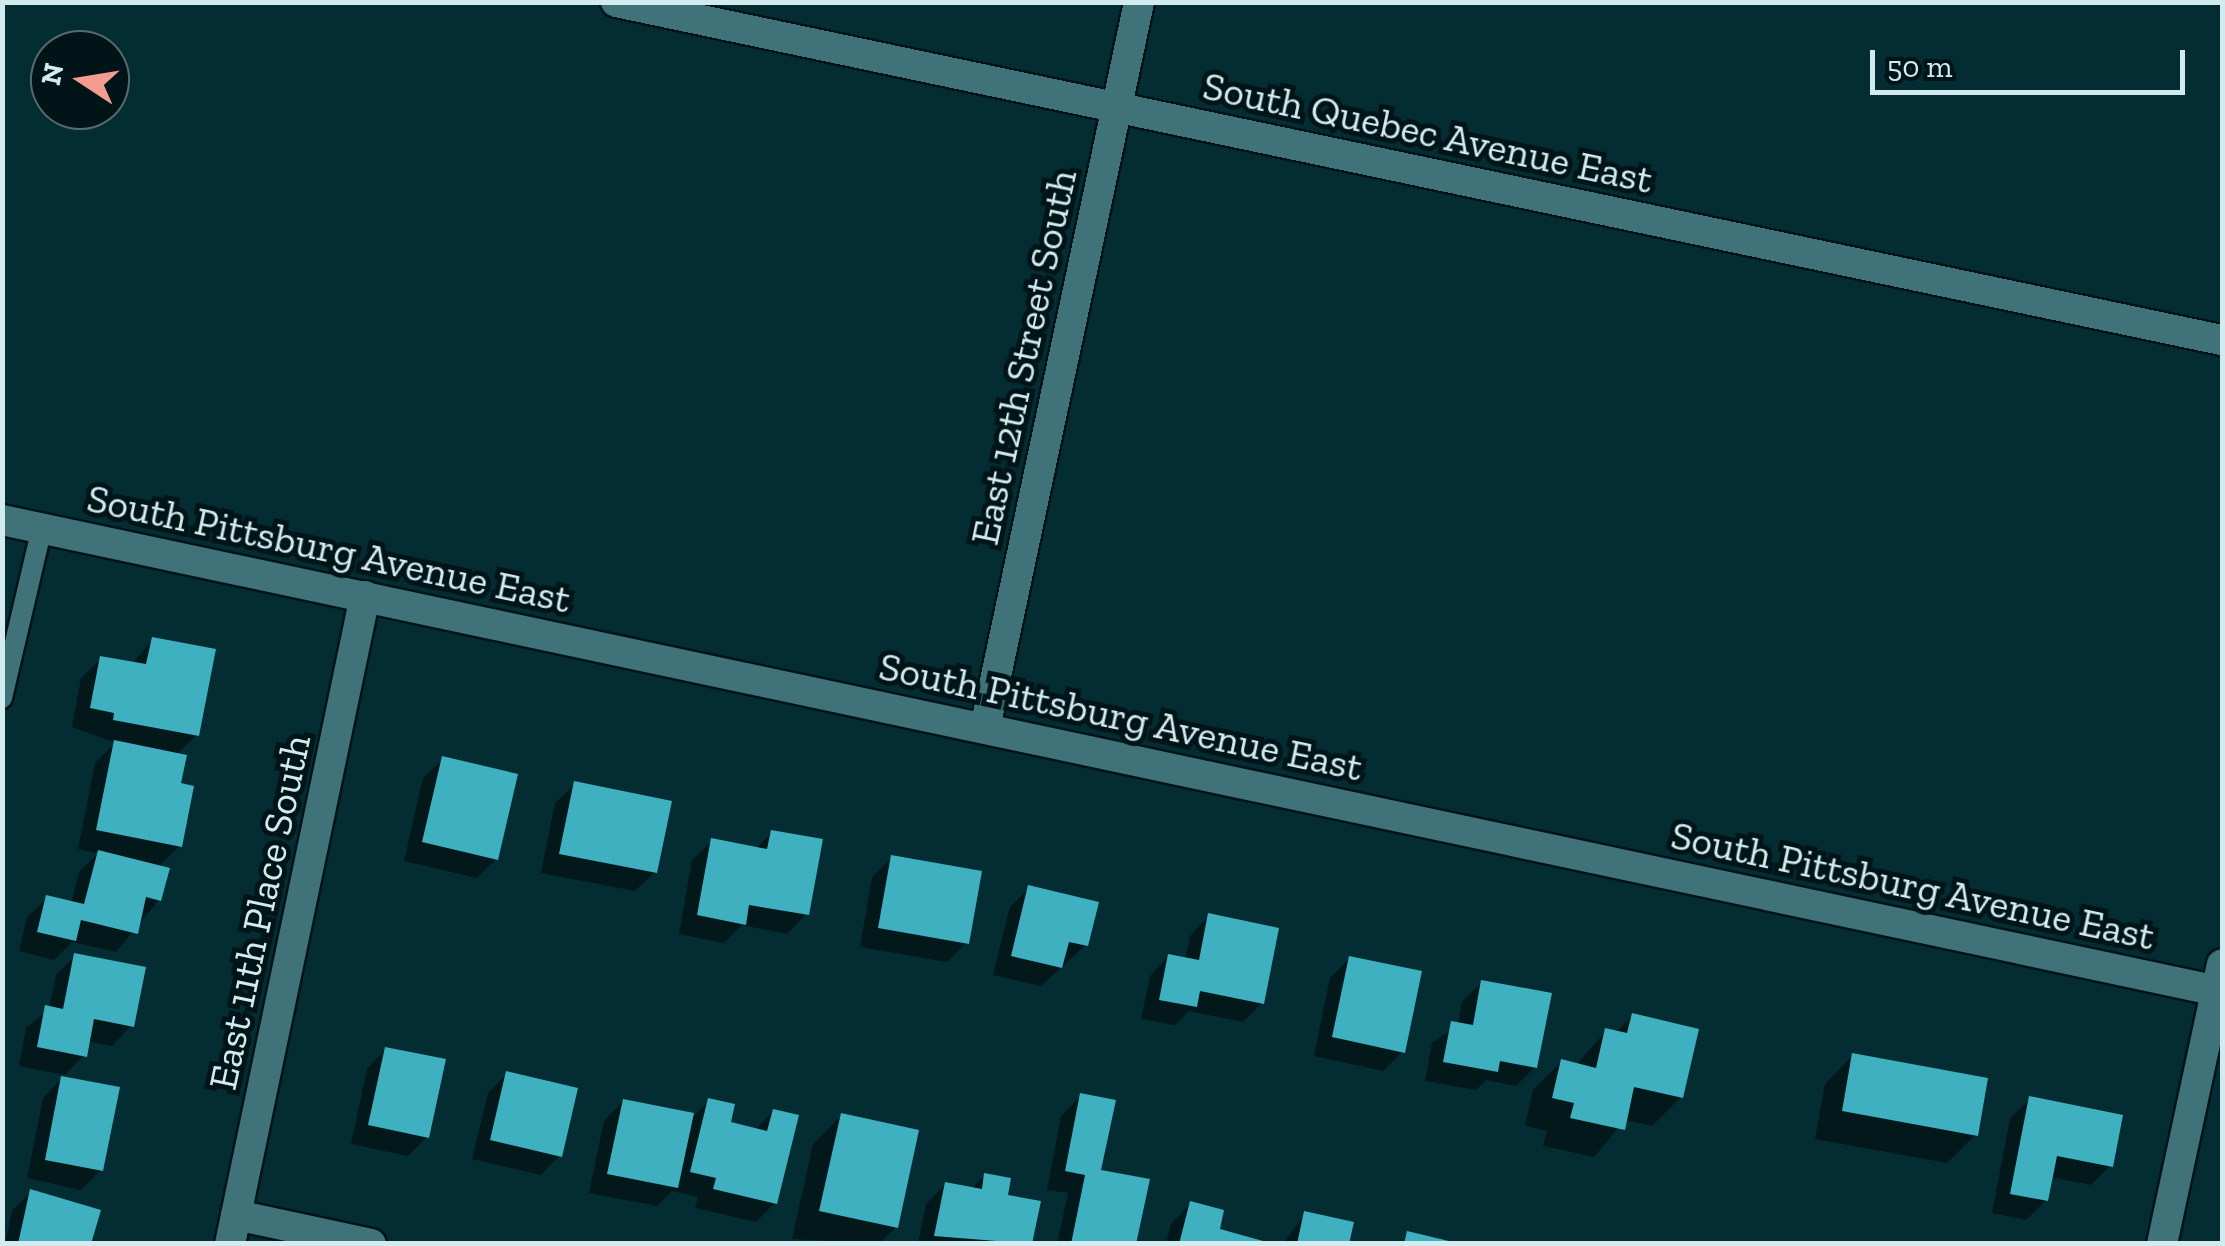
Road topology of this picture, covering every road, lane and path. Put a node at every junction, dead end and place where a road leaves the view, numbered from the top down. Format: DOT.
graph roads {
  1 [pos="616,2"];
  2 [pos="1139,2"];
  3 [pos="1117,108"];
  4 [pos="2222,340"];
  5 [pos="2,520"];
  6 [pos="42,528"];
  7 [pos="365,596"];
  8 [pos="2,698"];
  9 [pos="985,728"];
  10 [pos="2220,982"];
  11 [pos="234,1229"];
  12 [pos="370,1244"];
  13 [pos="2162,1244"];
  1 -- 3 [label="street, South Quebec Avenue East"];
  2 -- 3 [label="street, East 12th Street South"];
  3 -- 4 [label="street, South Quebec Avenue East"];
  3 -- 9 [label="street, East 12th Street South"];
  5 -- 6 [label="street, South Pittsburg Avenue East"];
  6 -- 7 [label="street, South Pittsburg Avenue East"];
  6 -- 8 [label="lane"];
  7 -- 9 [label="street, South Pittsburg Avenue East"];
  7 -- 11 [label="street, East 11th Place South"];
  9 -- 10 [label="street, South Pittsburg Avenue East"];
  10 -- 13 [label="street"];
  11 -- 12 [label="street"];
}
